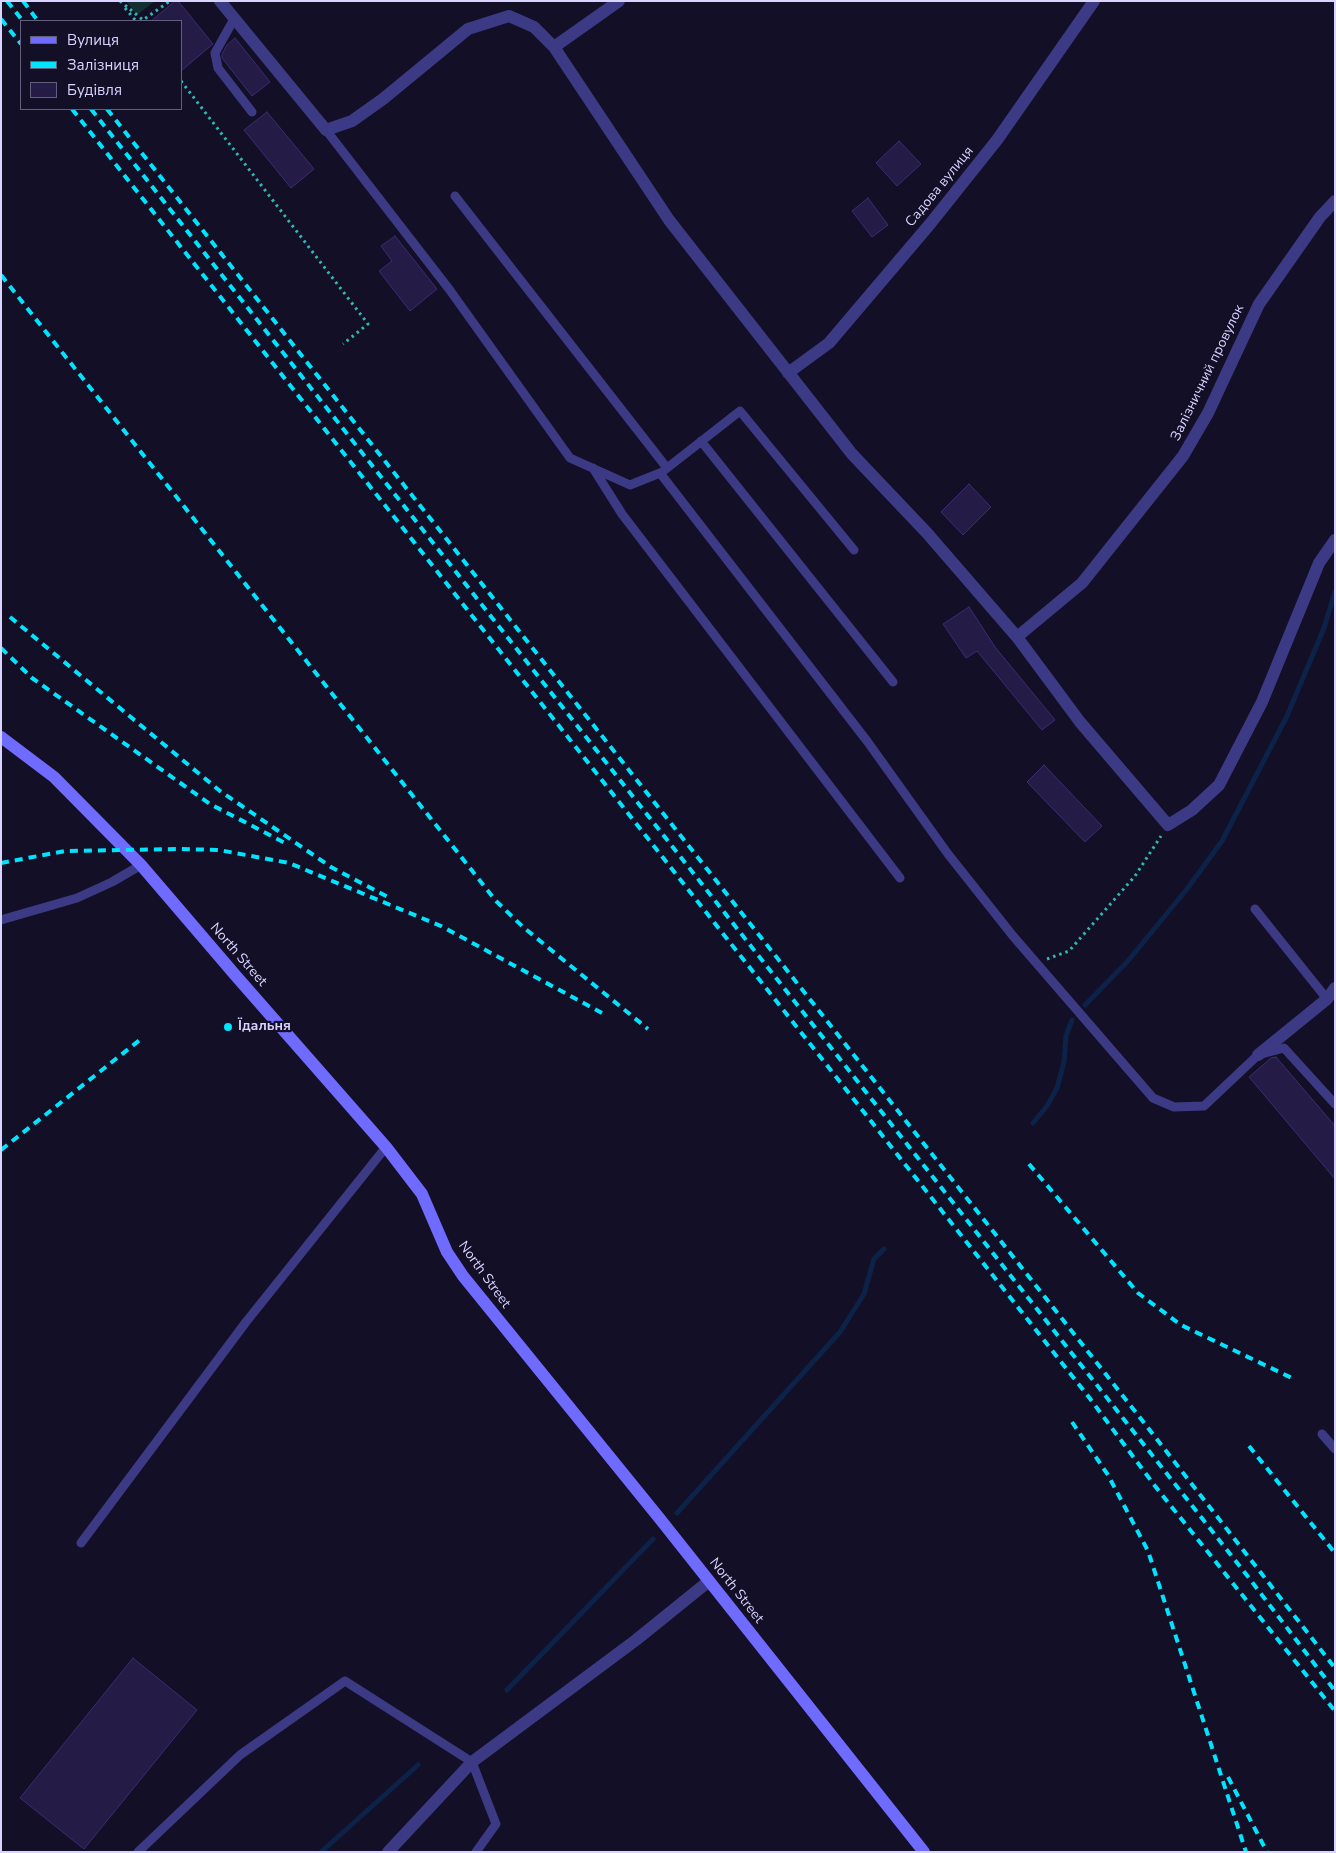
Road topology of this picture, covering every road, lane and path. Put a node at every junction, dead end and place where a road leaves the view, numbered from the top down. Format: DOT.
graph roads {
  1 [pos="170,1"];
  2 [pos="220,1"];
  3 [pos="619,1"];
  4 [pos="1094,1"];
  5 [pos="121,2"];
  6 [pos="135,20"];
  7 [pos="234,20"];
  8 [pos="554,47"];
  9 [pos="182,82"];
  10 [pos="252,112"];
  11 [pos="326,130"];
  12 [pos="455,196"];
  13 [pos="1335,201"];
  14 [pos="343,344"];
  15 [pos="788,373"];
  16 [pos="701,441"];
  17 [pos="593,468"];
  18 [pos="664,471"];
  19 [pos="1335,540"];
  20 [pos="854,550"];
  21 [pos="1017,637"];
  22 [pos="893,682"];
  23 [pos="1,737"];
  24 [pos="1168,825"];
  25 [pos="141,865"];
  26 [pos="900,878"];
  27 [pos="1255,909"];
  28 [pos="1,920"];
  29 [pos="1036,962"];
  30 [pos="1335,988"];
  31 [pos="1327,998"];
  32 [pos="1258,1055"];
  33 [pos="1335,1104"];
  34 [pos="386,1147"];
  35 [pos="1322,1434"];
  36 [pos="1335,1449"];
  37 [pos="81,1543"];
  38 [pos="709,1581"];
  39 [pos="472,1762"];
  40 [pos="138,1852"];
  41 [pos="388,1852"];
  42 [pos="476,1852"];
  43 [pos="924,1852"];
  1 -- 5 [label="path"];
  2 -- 7 [label="street"];
  3 -- 8 [label="street"];
  4 -- 15 [label="street, Садова вулиця"];
  5 -- 6 [label="path"];
  7 -- 10 [label="lane"];
  7 -- 11 [label="street"];
  8 -- 11 [label="street"];
  8 -- 15 [label="street"];
  9 -- 14 [label="path"];
  11 -- 17 [label="lane"];
  12 -- 18 [label="lane"];
  13 -- 21 [label="street, Залізничний провулок"];
  15 -- 21 [label="street"];
  16 -- 18 [label="lane"];
  16 -- 20 [label="lane"];
  16 -- 22 [label="lane"];
  17 -- 18 [label="lane"];
  17 -- 26 [label="lane"];
  18 -- 29 [label="lane"];
  19 -- 24 [label="street"];
  21 -- 24 [label="street"];
  23 -- 25 [label="street, North Street"];
  24 -- 29 [label="path"];
  25 -- 28 [label="lane"];
  25 -- 34 [label="street, North Street"];
  27 -- 31 [label="lane"];
  29 -- 32 [label="lane"];
  30 -- 31 [label="street"];
  31 -- 32 [label="street"];
  32 -- 33 [label="lane"];
  34 -- 37 [label="lane"];
  34 -- 38 [label="street, North Street"];
  35 -- 36 [label="lane"];
  38 -- 39 [label="street"];
  38 -- 43 [label="street, North Street"];
  39 -- 40 [label="lane"];
  39 -- 41 [label="street"];
  39 -- 42 [label="lane"];
}
